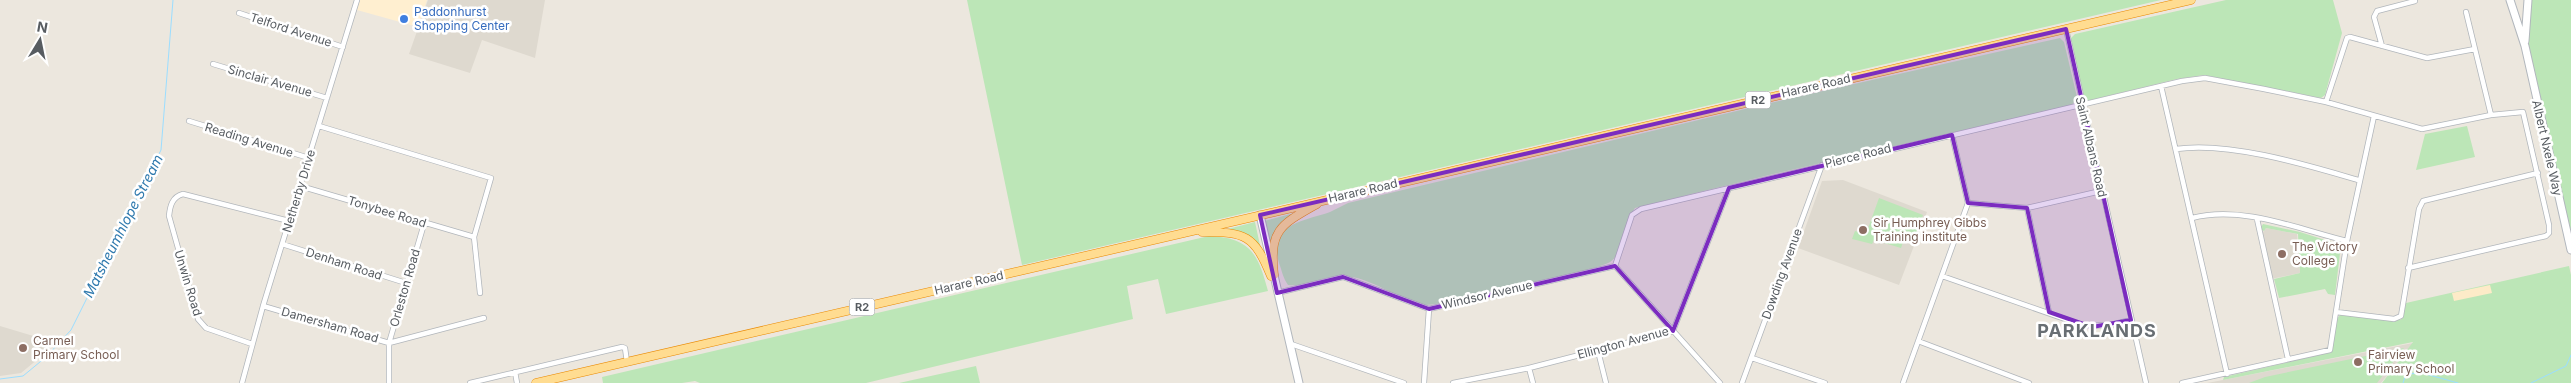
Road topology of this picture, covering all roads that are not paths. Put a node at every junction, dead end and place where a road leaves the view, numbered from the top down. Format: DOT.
graph roads {
  1 [pos="357,0"];
  2 [pos="2190,0"];
  3 [pos="2510,0"];
  4 [pos="2528,0"];
  5 [pos="2416,1"];
  6 [pos="2466,12"];
  7 [pos="238,13"];
  8 [pos="2066,28"];
  9 [pos="2382,46"];
  10 [pos="2525,46"];
  11 [pos="343,47"];
  12 [pos="2475,49"];
  13 [pos="213,64"];
  14 [pos="2161,86"];
  15 [pos="327,98"];
  16 [pos="2326,102"];
  17 [pos="2082,105"];
  18 [pos="2491,115"];
  19 [pos="2374,116"];
  20 [pos="189,121"];
  21 [pos="319,126"];
  22 [pos="1952,135"];
  23 [pos="2176,149"];
  24 [pos="309,158"];
  25 [pos="1822,165"];
  26 [pos="2538,173"];
  27 [pos="2358,180"];
  28 [pos="300,186"];
  29 [pos="1729,188"];
  30 [pos="2101,191"];
  31 [pos="1325,199"];
  32 [pos="1968,203"];
  33 [pos="2027,208"];
  34 [pos="1258,216"];
  35 [pos="2192,218"];
  36 [pos="2257,218"];
  37 [pos="289,221"];
  38 [pos="424,224"];
  39 [pos="1188,232"];
  40 [pos="474,237"];
  41 [pos="2347,241"];
  42 [pos="282,244"];
  43 [pos="2571,250"];
  44 [pos="1615,266"];
  45 [pos="2408,268"];
  46 [pos="1272,275"];
  47 [pos="1942,276"];
  48 [pos="406,284"];
  49 [pos="1276,290"];
  50 [pos="480,293"];
  51 [pos="263,306"];
  52 [pos="1429,309"];
  53 [pos="2049,312"];
  54 [pos="2336,312"];
  55 [pos="484,318"];
  56 [pos="2131,320"];
  57 [pos="1673,331"];
  58 [pos="1918,341"];
  59 [pos="389,342"];
  60 [pos="252,344"];
  61 [pos="1290,344"];
  62 [pos="1598,351"];
  63 [pos="1752,358"];
  64 [pos="2288,359"];
  65 [pos="627,362"];
  66 [pos="1529,368"];
  67 [pos="515,372"];
  68 [pos="2227,374"];
  69 [pos="242,383"];
  70 [pos="389,383"];
  71 [pos="470,383"];
  72 [pos="517,383"];
  73 [pos="536,383"];
  74 [pos="1299,383"];
  75 [pos="1404,383"];
  76 [pos="1424,383"];
  77 [pos="1453,383"];
  78 [pos="1533,383"];
  79 [pos="1606,383"];
  80 [pos="1720,383"];
  81 [pos="1742,383"];
  82 [pos="1824,383"];
  83 [pos="1903,383"];
  84 [pos="2029,383"];
  85 [pos="2146,383"];
  86 [pos="2182,383"];
  1 -- 11 [label="street, Netherby Drive"];
  2 -- 8 [label="highway, Harare Road / R2"];
  3 -- 10 [label="main road, Albert Nxele Way"];
  4 -- 10 [label="main road, Albert Nxele Way"];
  5 -- 9 [label="street"];
  6 -- 12 [label="street"];
  7 -- 11 [label="street, Telford Avenue"];
  8 -- 17 [label="street, Saint Albans Road"];
  8 -- 31 [label="highway, Harare Road / R2"];
  9 -- 12 [label="street"];
  9 -- 16 [label="street"];
  10 -- 43 [label="main road, Albert Nxele Way"];
  11 -- 15 [label="street, Netherby Drive"];
  12 -- 18 [label="street"];
  13 -- 15 [label="street, Sinclair Avenue"];
  14 -- 16 [label="street, Pierce Road"];
  14 -- 17 [label="street, Pierce Road"];
  14 -- 23 [label="street"];
  15 -- 21 [label="street, Netherby Drive"];
  16 -- 19 [label="street, Pierce Road"];
  17 -- 22 [label="street, Pierce Road"];
  17 -- 30 [label="street, Saint Albans Road"];
  18 -- 19 [label="street, Pierce Road"];
  18 -- 26 [label="street, Pierce Road"];
  19 -- 27 [label="street"];
  20 -- 24 [label="street, Reading Avenue"];
  21 -- 24 [label="street, Netherby Drive"];
  21 -- 40 [label="street"];
  22 -- 25 [label="street, Pierce Road"];
  22 -- 32 [label="street"];
  23 -- 27 [label="street"];
  23 -- 35 [label="street"];
  24 -- 28 [label="street, Netherby Drive"];
  25 -- 29 [label="street, Pierce Road"];
  25 -- 63 [label="street, Dowding Avenue"];
  26 -- 45 [label="street"];
  26 -- 45 [label="street"];
  27 -- 41 [label="street"];
  28 -- 37 [label="street, Netherby Drive"];
  28 -- 38 [label="street, Tonybee Road"];
  29 -- 44 [label="street, Pierce Road"];
  29 -- 57 [label="street, Ellington Avenue"];
  30 -- 33 [label="street"];
  30 -- 56 [label="street, Saint Albans Road"];
  31 -- 34 [label="highway, Harare Road / R2"];
  31 -- 46 [label="highway"];
  32 -- 33 [label="street"];
  32 -- 47 [label="street"];
  33 -- 53 [label="street"];
  34 -- 39 [label="highway, Harare Road / R2"];
  34 -- 46 [label="main road"];
  35 -- 36 [label="street"];
  35 -- 68 [label="street"];
  36 -- 41 [label="street"];
  36 -- 64 [label="street"];
  37 -- 42 [label="street, Netherby Drive"];
  37 -- 60 [label="street, Unwin Road"];
  38 -- 40 [label="street, Tonybee Road"];
  38 -- 48 [label="street, Orleston Road"];
  39 -- 46 [label="highway"];
  39 -- 65 [label="highway, Harare Road / R2"];
  40 -- 50 [label="street"];
  41 -- 54 [label="street"];
  42 -- 48 [label="street, Denham Road"];
  42 -- 51 [label="street, Netherby Drive"];
  44 -- 52 [label="street, Windsor Avenue"];
  44 -- 57 [label="street"];
  45 -- 54 [label="street"];
  46 -- 49 [label="main road"];
  47 -- 53 [label="street"];
  47 -- 58 [label="street"];
  48 -- 59 [label="street, Orleston Road"];
  49 -- 52 [label="street, Windsor Avenue"];
  49 -- 61 [label="main road"];
  51 -- 59 [label="street, Damersham Road"];
  51 -- 60 [label="street, Netherby Drive"];
  52 -- 76 [label="street"];
  53 -- 56 [label="street"];
  54 -- 64 [label="street"];
  55 -- 59 [label="street, Damersham Road"];
  56 -- 85 [label="street, Saint Albans Road"];
  57 -- 62 [label="street, Ellington Avenue"];
  57 -- 80 [label="street"];
  58 -- 83 [label="street"];
  58 -- 84 [label="street"];
  59 -- 70 [label="street, Orleston Road"];
  60 -- 69 [label="street, Netherby Drive"];
  61 -- 74 [label="main road"];
  61 -- 75 [label="street"];
  62 -- 66 [label="street, Ellington Avenue"];
  62 -- 79 [label="street"];
  63 -- 81 [label="street, Dowding Avenue"];
  63 -- 82 [label="street"];
  64 -- 68 [label="street"];
  65 -- 67 [label="street"];
  65 -- 73 [label="highway, Harare Road / R2"];
  66 -- 77 [label="street, Ellington Avenue"];
  66 -- 78 [label="street"];
  67 -- 71 [label="street"];
  67 -- 72 [label="street"];
  68 -- 86 [label="street"];
}
